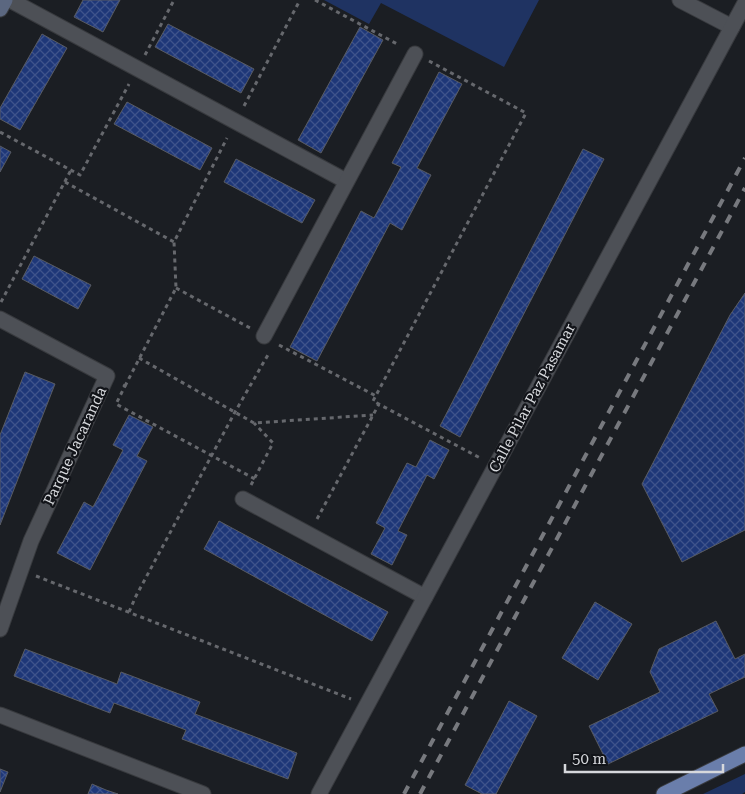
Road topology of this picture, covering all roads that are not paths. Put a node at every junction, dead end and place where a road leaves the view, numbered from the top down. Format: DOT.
graph roads {
  1 [pos="6,0"];
  2 [pos="10,0"];
  3 [pos="680,0"];
  4 [pos="745,3"];
  5 [pos="0,9"];
  6 [pos="732,27"];
  7 [pos="415,54"];
  8 [pos="346,181"];
  9 [pos="0,319"];
  10 [pos="264,336"];
  11 [pos="243,499"];
  12 [pos="425,597"];
  13 [pos="0,629"];
  14 [pos="0,715"];
  15 [pos="745,754"];
  16 [pos="203,794"];
  17 [pos="319,794"];
  18 [pos="664,794"];
  1 -- 5 [label="street"];
  2 -- 8 [label="street"];
  3 -- 6 [label="street"];
  4 -- 6 [label="street, Calle Pilar Paz Pasamar"];
  6 -- 12 [label="street, Calle Pilar Paz Pasamar"];
  7 -- 8 [label="street"];
  8 -- 10 [label="street"];
  9 -- 13 [label="street, Parque Jacaranda"];
  11 -- 12 [label="street"];
  12 -- 17 [label="street, Calle Pilar Paz Pasamar"];
  14 -- 16 [label="street"];
  15 -- 18 [label="main road"];
}
